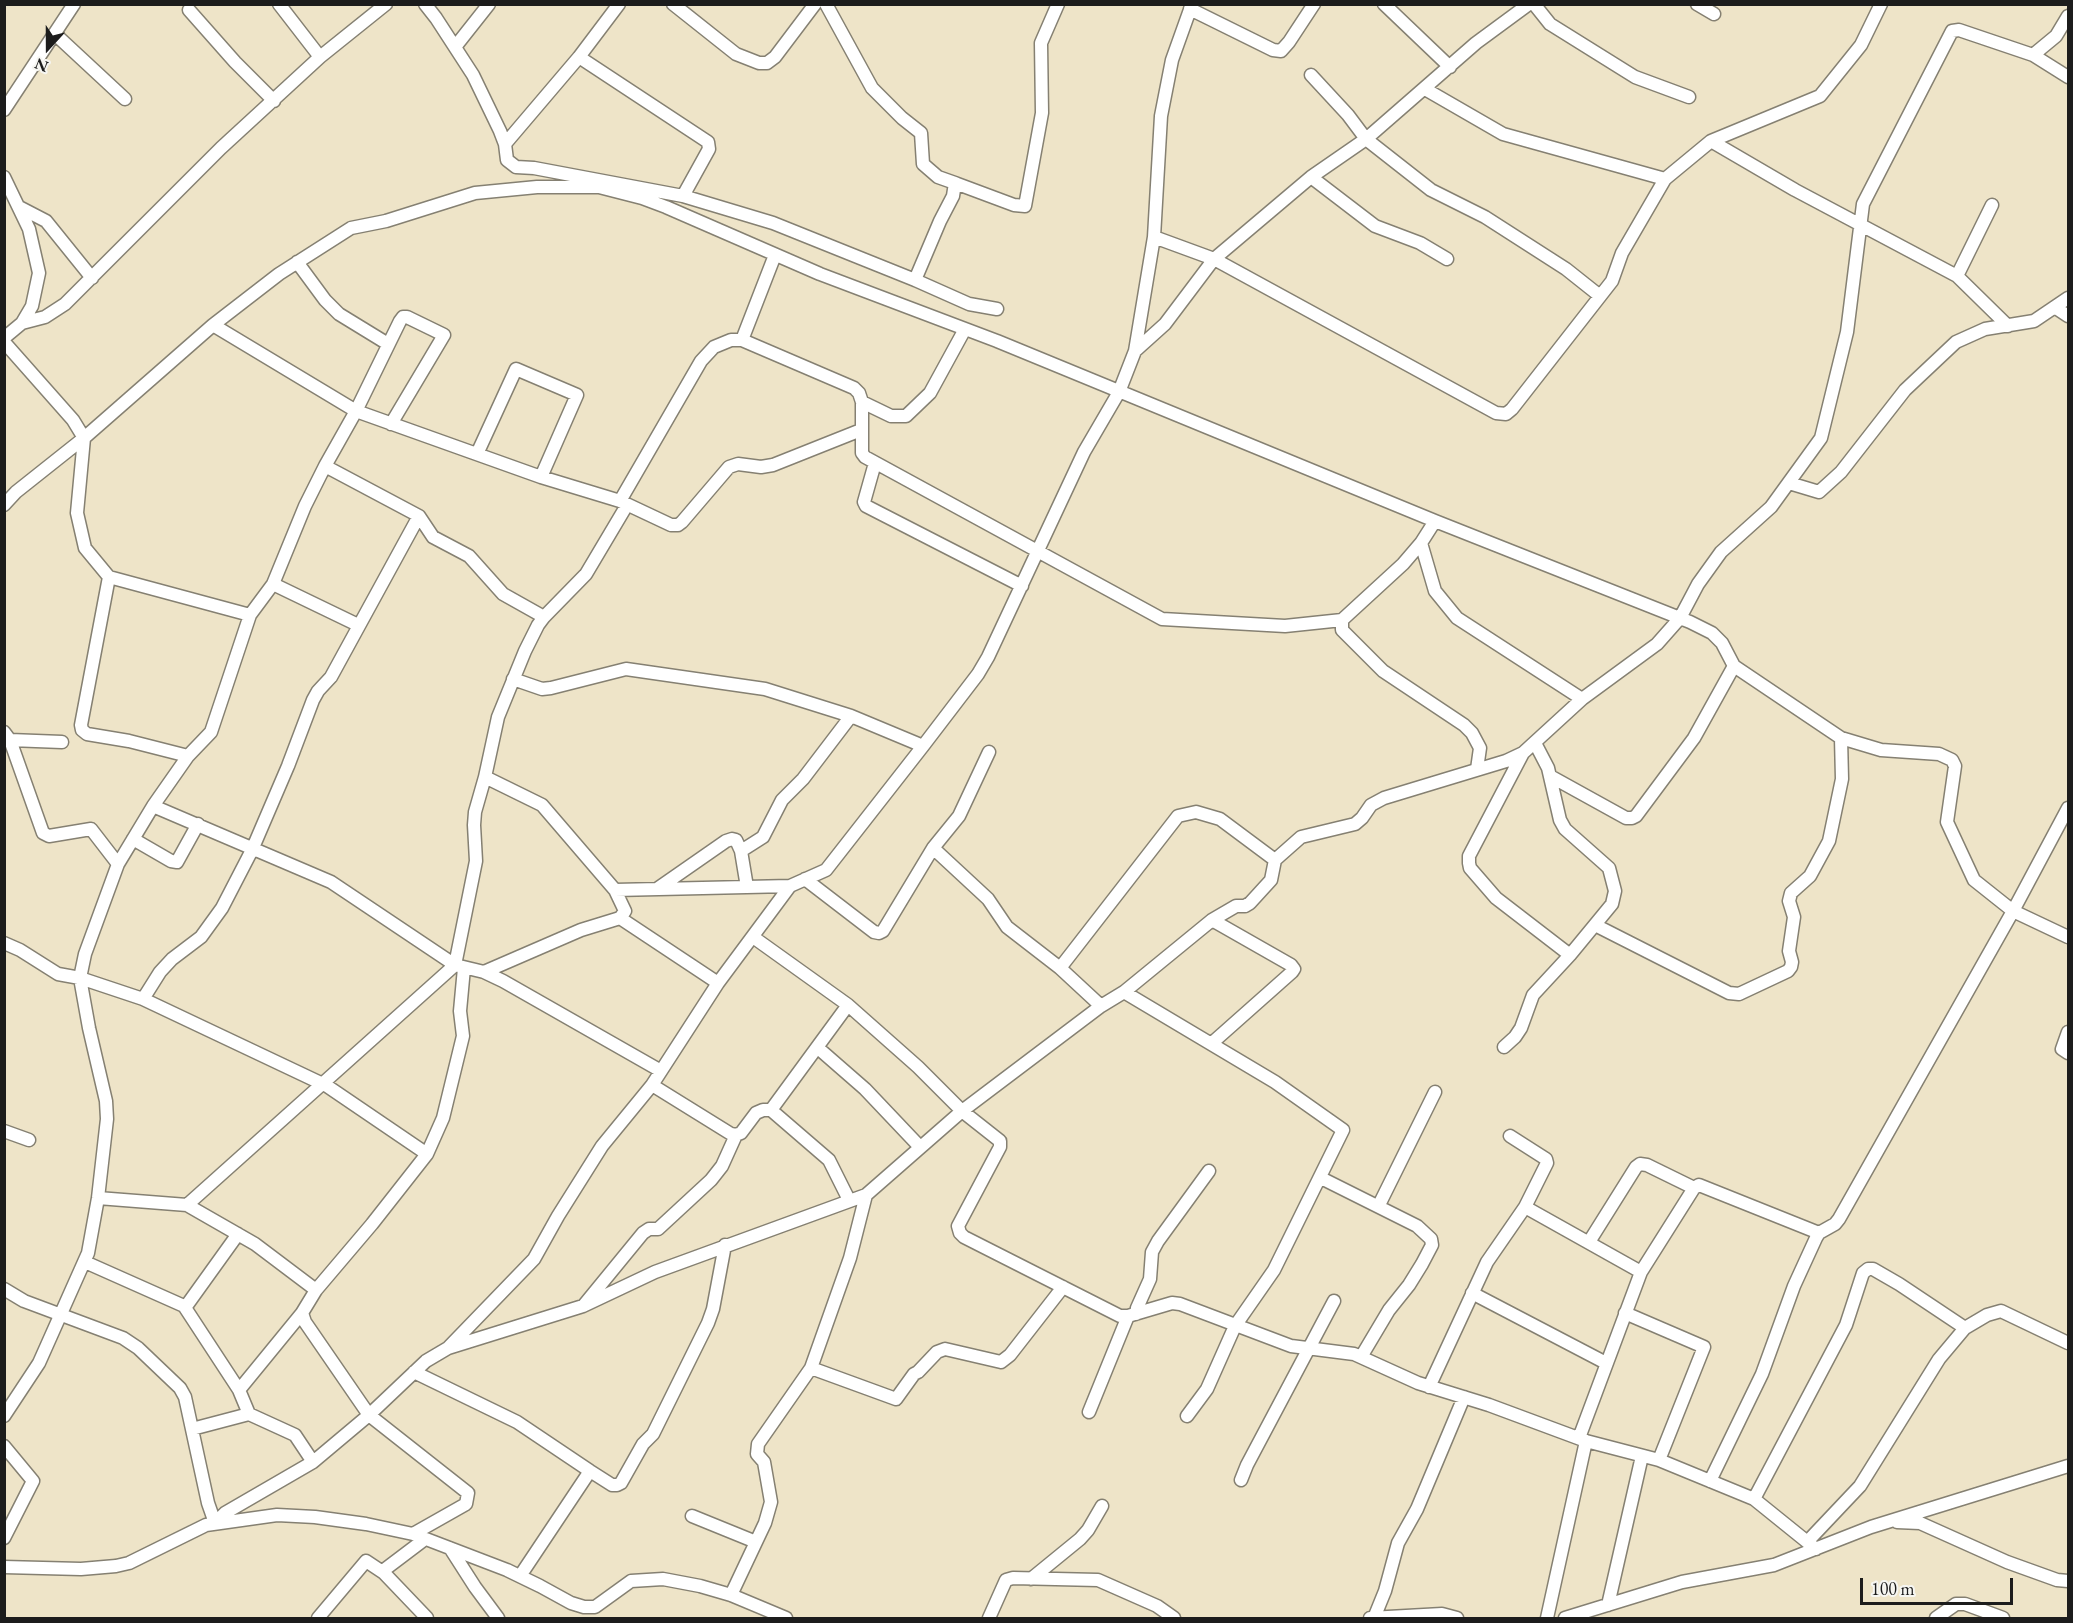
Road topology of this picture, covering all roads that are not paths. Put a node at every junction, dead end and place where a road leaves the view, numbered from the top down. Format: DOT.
graph roads {
  1 [pos="279,4"];
  2 [pos="386,4"];
  3 [pos="425,4"];
  4 [pos="489,4"];
  5 [pos="620,4"];
  6 [pos="673,4"];
  7 [pos="815,4"];
  8 [pos="826,4"];
  9 [pos="1058,4"];
  10 [pos="1314,4"];
  11 [pos="1384,4"];
  12 [pos="1529,4"];
  13 [pos="1534,4"];
  14 [pos="1696,4"];
  15 [pos="1881,4"];
  16 [pos="68,7"];
  17 [pos="1191,7"];
  18 [pos="189,10"];
  19 [pos="1714,14"];
  20 [pos="2068,16"];
  21 [pos="55,34"];
  22 [pos="455,47"];
  23 [pos="2033,55"];
  24 [pos="320,57"];
  25 [pos="579,57"];
  26 [pos="1450,67"];
  27 [pos="1311,75"];
  28 [pos="2068,77"];
  29 [pos="1425,89"];
  30 [pos="1689,97"];
  31 [pos="125,99"];
  32 [pos="274,101"];
  33 [pos="6,105"];
  34 [pos="1366,139"];
  35 [pos="1711,141"];
  36 [pos="505,144"];
  37 [pos="4,177"];
  38 [pos="1311,177"];
  39 [pos="1665,179"];
  40 [pos="955,183"];
  41 [pos="683,196"];
  42 [pos="1992,205"];
  43 [pos="19,207"];
  44 [pos="1861,224"];
  45 [pos="1154,237"];
  46 [pos="775,255"];
  47 [pos="1447,259"];
  48 [pos="1214,260"];
  49 [pos="297,262"];
  50 [pos="1957,276"];
  51 [pos="92,278"];
  52 [pos="915,280"];
  53 [pos="1600,296"];
  54 [pos="2068,298"];
  55 [pos="2056,308"];
  56 [pos="997,309"];
  57 [pos="2068,316"];
  58 [pos="22,323"];
  59 [pos="213,325"];
  60 [pos="2008,326"];
  61 [pos="965,329"];
  62 [pos="4,340"];
  63 [pos="742,340"];
  64 [pos="388,344"];
  65 [pos="1135,351"];
  66 [pos="1119,392"];
  67 [pos="862,402"];
  68 [pos="356,411"];
  69 [pos="392,424"];
  70 [pos="861,430"];
  71 [pos="84,438"];
  72 [pos="477,454"];
  73 [pos="875,463"];
  74 [pos="325,466"];
  75 [pos="541,477"];
  76 [pos="1789,483"];
  77 [pos="623,503"];
  78 [pos="4,505"];
  79 [pos="419,516"];
  80 [pos="1435,521"];
  81 [pos="1421,543"];
  82 [pos="1037,552"];
  83 [pos="109,577"];
  84 [pos="273,584"];
  85 [pos="1022,586"];
  86 [pos="250,615"];
  87 [pos="544,616"];
  88 [pos="1680,618"];
  89 [pos="1342,620"];
  90 [pos="358,625"];
  91 [pos="1734,666"];
  92 [pos="513,679"];
  93 [pos="1582,699"];
  94 [pos="851,716"];
  95 [pos="7,736"];
  96 [pos="1841,738"];
  97 [pos="62,742"];
  98 [pos="1535,743"];
  99 [pos="923,746"];
  100 [pos="989,752"];
  101 [pos="1523,753"];
  102 [pos="188,756"];
  103 [pos="1477,769"];
  104 [pos="1550,776"];
  105 [pos="485,777"];
  106 [pos="153,806"];
  107 [pos="2068,808"];
  108 [pos="198,824"];
  109 [pos="133,839"];
  110 [pos="933,848"];
  111 [pos="252,850"];
  112 [pos="741,851"];
  113 [pos="1275,860"];
  114 [pos="118,864"];
  115 [pos="805,879"];
  116 [pos="790,886"];
  117 [pos="747,887"];
  118 [pos="656,889"];
  119 [pos="615,890"];
  120 [pos="2013,911"];
  121 [pos="620,918"];
  122 [pos="1212,920"];
  123 [pos="1595,925"];
  124 [pos="753,937"];
  125 [pos="2068,937"];
  126 [pos="4,943"];
  127 [pos="1570,956"];
  128 [pos="460,966"];
  129 [pos="1060,968"];
  130 [pos="484,972"];
  131 [pos="80,978"];
  132 [pos="718,983"];
  133 [pos="1124,992"];
  134 [pos="143,999"];
  135 [pos="848,1005"];
  136 [pos="1101,1006"];
  137 [pos="2068,1032"];
  138 [pos="1212,1043"];
  139 [pos="1504,1047"];
  140 [pos="818,1048"];
  141 [pos="2068,1053"];
  142 [pos="661,1071"];
  143 [pos="322,1085"];
  144 [pos="652,1085"];
  145 [pos="1435,1092"];
  146 [pos="771,1110"];
  147 [pos="962,1111"];
  148 [pos="4,1131"];
  149 [pos="736,1135"];
  150 [pos="1510,1136"];
  151 [pos="29,1140"];
  152 [pos="920,1147"];
  153 [pos="427,1154"];
  154 [pos="1209,1171"];
  155 [pos="1321,1178"];
  156 [pos="1694,1188"];
  157 [pos="866,1195"];
  158 [pos="98,1198"];
  159 [pos="849,1200"];
  160 [pos="187,1205"];
  161 [pos="1378,1205"];
  162 [pos="1525,1207"];
  163 [pos="1819,1233"];
  164 [pos="238,1234"];
  165 [pos="1589,1242"];
  166 [pos="725,1245"];
  167 [pos="85,1262"];
  168 [pos="1641,1272"];
  169 [pos="1063,1287"];
  170 [pos="4,1289"];
  171 [pos="316,1290"];
  172 [pos="1472,1293"];
  173 [pos="1334,1301"];
  174 [pos="183,1306"];
  175 [pos="584,1306"];
  176 [pos="302,1313"];
  177 [pos="1625,1313"];
  178 [pos="63,1314"];
  179 [pos="1132,1315"];
  180 [pos="1235,1326"];
  181 [pos="1965,1328"];
  182 [pos="2068,1343"];
  183 [pos="448,1348"];
  184 [pos="1310,1349"];
  185 [pos="1361,1357"];
  186 [pos="1606,1363"];
  187 [pos="811,1368"];
  188 [pos="414,1372"];
  189 [pos="1429,1387"];
  190 [pos="239,1390"];
  191 [pos="1464,1397"];
  192 [pos="1089,1412"];
  193 [pos="249,1414"];
  194 [pos="369,1415"];
  195 [pos="4,1416"];
  196 [pos="1187,1416"];
  197 [pos="192,1429"];
  198 [pos="1583,1440"];
  199 [pos="4,1446"];
  200 [pos="1642,1455"];
  201 [pos="1659,1460"];
  202 [pos="313,1462"];
  203 [pos="2068,1466"];
  204 [pos="590,1471"];
  205 [pos="1241,1480"];
  206 [pos="1710,1481"];
  207 [pos="1754,1499"];
  208 [pos="1102,1506"];
  209 [pos="692,1516"];
  210 [pos="1890,1521"];
  211 [pos="215,1523"];
  212 [pos="413,1534"];
  213 [pos="4,1538"];
  214 [pos="425,1539"];
  215 [pos="756,1542"];
  216 [pos="1812,1545"];
  217 [pos="450,1548"];
  218 [pos="4,1567"];
  219 [pos="384,1573"];
  220 [pos="520,1576"];
  221 [pos="1031,1579"];
  222 [pos="2068,1581"];
  223 [pos="731,1595"];
  224 [pos="1608,1605"];
  225 [pos="318,1618"];
  226 [pos="427,1618"];
  227 [pos="498,1618"];
  228 [pos="786,1618"];
  229 [pos="989,1618"];
  230 [pos="1174,1618"];
  231 [pos="1372,1618"];
  232 [pos="1457,1618"];
  233 [pos="1546,1618"];
  234 [pos="1564,1618"];
  235 [pos="1936,1618"];
  236 [pos="2003,1618"];
  1 -- 24 [label="street"];
  2 -- 24 [label="street"];
  3 -- 22 [label="street"];
  4 -- 22 [label="street"];
  5 -- 25 [label="street"];
  6 -- 7 [label="street"];
  8 -- 40 [label="street"];
  9 -- 40 [label="street"];
  10 -- 17 [label="street"];
  11 -- 26 [label="street"];
  12 -- 26 [label="street"];
  13 -- 30 [label="street"];
  14 -- 19 [label="street"];
  15 -- 35 [label="street"];
  16 -- 21 [label="street"];
  17 -- 45 [label="street"];
  18 -- 32 [label="street"];
  20 -- 23 [label="street"];
  21 -- 31 [label="street"];
  21 -- 33 [label="street"];
  22 -- 36 [label="street"];
  23 -- 28 [label="street"];
  23 -- 44 [label="street"];
  24 -- 32 [label="street"];
  25 -- 36 [label="street"];
  25 -- 41 [label="street"];
  26 -- 29 [label="street"];
  27 -- 34 [label="street"];
  29 -- 34 [label="street"];
  29 -- 39 [label="street"];
  32 -- 51 [label="street"];
  34 -- 38 [label="street"];
  34 -- 53 [label="street"];
  35 -- 39 [label="street"];
  35 -- 44 [label="street"];
  36 -- 41 [label="street"];
  37 -- 43 [label="street"];
  38 -- 47 [label="street"];
  38 -- 48 [label="street"];
  39 -- 53 [label="street"];
  40 -- 52 [label="street"];
  41 -- 52 [label="street"];
  42 -- 50 [label="street"];
  43 -- 51 [label="street"];
  43 -- 58 [label="street"];
  44 -- 50 [label="street"];
  44 -- 76 [label="street"];
  45 -- 48 [label="street"];
  45 -- 65 [label="street"];
  46 -- 49 [label="street"];
  46 -- 61 [label="street"];
  46 -- 63 [label="street"];
  48 -- 53 [label="street"];
  48 -- 65 [label="street"];
  49 -- 59 [label="street"];
  49 -- 64 [label="street"];
  50 -- 60 [label="street"];
  51 -- 58 [label="street"];
  52 -- 56 [label="street"];
  54 -- 55 [label="street"];
  55 -- 57 [label="street"];
  55 -- 60 [label="street"];
  58 -- 62 [label="street"];
  59 -- 68 [label="street"];
  59 -- 71 [label="street"];
  60 -- 76 [label="street"];
  61 -- 66 [label="street"];
  61 -- 67 [label="street"];
  62 -- 71 [label="street"];
  63 -- 67 [label="street"];
  63 -- 77 [label="street"];
  64 -- 68 [label="street"];
  64 -- 69 [label="street"];
  65 -- 66 [label="street"];
  66 -- 80 [label="street"];
  66 -- 82 [label="street"];
  67 -- 70 [label="street"];
  68 -- 69 [label="street"];
  68 -- 74 [label="street"];
  69 -- 72 [label="street"];
  70 -- 73 [label="street"];
  70 -- 77 [label="street"];
  71 -- 78 [label="street"];
  71 -- 83 [label="street"];
  72 -- 75 [label="street"];
  72 -- 75 [label="street"];
  73 -- 82 [label="street"];
  73 -- 85 [label="street"];
  74 -- 79 [label="street"];
  74 -- 84 [label="street"];
  75 -- 77 [label="street"];
  76 -- 88 [label="street"];
  77 -- 87 [label="street"];
  79 -- 87 [label="street"];
  79 -- 90 [label="street"];
  80 -- 81 [label="street"];
  80 -- 88 [label="street"];
  81 -- 89 [label="street"];
  81 -- 93 [label="street"];
  82 -- 85 [label="street"];
  82 -- 89 [label="street"];
  83 -- 86 [label="street"];
  83 -- 102 [label="street"];
  84 -- 86 [label="street"];
  84 -- 90 [label="street"];
  85 -- 99 [label="street"];
  86 -- 102 [label="street"];
  87 -- 92 [label="street"];
  88 -- 91 [label="street"];
  88 -- 93 [label="street"];
  89 -- 103 [label="street"];
  90 -- 111 [label="street"];
  91 -- 96 [label="street"];
  91 -- 104 [label="street"];
  92 -- 94 [label="street"];
  92 -- 105 [label="street"];
  93 -- 98 [label="street"];
  94 -- 99 [label="street"];
  94 -- 112 [label="street"];
  95 -- 97 [label="street"];
  95 -- 114 [label="street"];
  96 -- 120 [label="street"];
  96 -- 123 [label="street"];
  98 -- 101 [label="street"];
  98 -- 104 [label="street"];
  99 -- 115 [label="street"];
  100 -- 110 [label="street"];
  101 -- 103 [label="street"];
  101 -- 127 [label="street"];
  102 -- 106 [label="street"];
  103 -- 113 [label="street"];
  104 -- 123 [label="street"];
  105 -- 119 [label="street"];
  105 -- 128 [label="street"];
  106 -- 108 [label="street"];
  106 -- 109 [label="street"];
  107 -- 120 [label="street"];
  108 -- 109 [label="street"];
  108 -- 111 [label="street"];
  109 -- 114 [label="street"];
  110 -- 115 [label="street"];
  110 -- 129 [label="street"];
  111 -- 128 [label="street"];
  111 -- 134 [label="street"];
  112 -- 117 [label="street"];
  112 -- 118 [label="street"];
  113 -- 122 [label="street"];
  113 -- 129 [label="street"];
  114 -- 131 [label="street"];
  115 -- 116 [label="street"];
  116 -- 117 [label="street"];
  116 -- 124 [label="street"];
  117 -- 118 [label="street"];
  118 -- 119 [label="street"];
  119 -- 121 [label="street"];
  120 -- 125 [label="street"];
  120 -- 163 [label="street"];
  121 -- 130 [label="street"];
  121 -- 132 [label="street"];
  122 -- 133 [label="street"];
  122 -- 138 [label="street"];
  123 -- 127 [label="street"];
  124 -- 132 [label="street"];
  124 -- 135 [label="street"];
  126 -- 131 [label="street"];
  127 -- 139 [label="street"];
  128 -- 130 [label="street"];
  128 -- 143 [label="street"];
  128 -- 153 [label="street"];
  129 -- 136 [label="street"];
  130 -- 142 [label="street"];
  131 -- 134 [label="street"];
  131 -- 158 [label="street"];
  132 -- 142 [label="street"];
  133 -- 136 [label="street"];
  133 -- 138 [label="street"];
  134 -- 143 [label="street"];
  135 -- 140 [label="street"];
  135 -- 147 [label="street"];
  136 -- 147 [label="street"];
  137 -- 141 [label="street"];
  138 -- 155 [label="street"];
  140 -- 146 [label="street"];
  140 -- 152 [label="street"];
  142 -- 144 [label="street"];
  143 -- 153 [label="street"];
  143 -- 160 [label="street"];
  144 -- 149 [label="street"];
  144 -- 183 [label="street"];
  145 -- 161 [label="street"];
  146 -- 149 [label="street"];
  146 -- 159 [label="street"];
  147 -- 152 [label="street"];
  147 -- 169 [label="street"];
  148 -- 151 [label="street"];
  149 -- 175 [label="street"];
  150 -- 162 [label="street"];
  152 -- 157 [label="street"];
  153 -- 171 [label="street"];
  154 -- 179 [label="street"];
  155 -- 161 [label="street"];
  155 -- 180 [label="street"];
  156 -- 163 [label="street"];
  156 -- 165 [label="street"];
  156 -- 168 [label="street"];
  157 -- 159 [label="street"];
  157 -- 187 [label="street"];
  158 -- 160 [label="street"];
  158 -- 167 [label="street"];
  159 -- 166 [label="street"];
  160 -- 164 [label="street"];
  161 -- 185 [label="street"];
  162 -- 165 [label="street"];
  162 -- 172 [label="street"];
  163 -- 206 [label="street"];
  164 -- 171 [label="street"];
  164 -- 174 [label="street"];
  165 -- 168 [label="street"];
  166 -- 175 [label="street"];
  166 -- 204 [label="street"];
  167 -- 174 [label="street"];
  167 -- 178 [label="street"];
  168 -- 177 [label="street"];
  169 -- 179 [label="street"];
  169 -- 187 [label="street"];
  170 -- 178 [label="street"];
  171 -- 176 [label="street"];
  172 -- 186 [label="street"];
  172 -- 189 [label="street"];
  173 -- 184 [label="street"];
  174 -- 190 [label="street"];
  175 -- 183 [label="street"];
  176 -- 190 [label="street"];
  176 -- 194 [label="street"];
  177 -- 186 [label="street"];
  177 -- 201 [label="street"];
  178 -- 195 [label="street"];
  178 -- 197 [label="street"];
  179 -- 180 [label="street"];
  179 -- 192 [label="street"];
  180 -- 184 [label="street"];
  180 -- 196 [label="street"];
  181 -- 182 [label="street"];
  181 -- 207 [label="street"];
  181 -- 216 [label="street"];
  183 -- 188 [label="street"];
  184 -- 185 [label="street"];
  184 -- 205 [label="street"];
  185 -- 189 [label="street"];
  186 -- 198 [label="street"];
  187 -- 215 [label="street"];
  188 -- 194 [label="street"];
  188 -- 204 [label="street"];
  189 -- 191 [label="street"];
  190 -- 193 [label="street"];
  191 -- 198 [label="street"];
  191 -- 231 [label="street"];
  193 -- 197 [label="street"];
  193 -- 202 [label="street"];
  194 -- 202 [label="street"];
  194 -- 212 [label="street"];
  197 -- 211 [label="street"];
  198 -- 200 [label="street"];
  198 -- 233 [label="street"];
  199 -- 213 [label="street"];
  200 -- 201 [label="street"];
  200 -- 224 [label="street"];
  201 -- 206 [label="street"];
  202 -- 211 [label="street"];
  203 -- 210 [label="street"];
  204 -- 220 [label="street"];
  206 -- 207 [label="street"];
  207 -- 216 [label="street"];
  208 -- 221 [label="street"];
  209 -- 215 [label="street"];
  210 -- 216 [label="street"];
  210 -- 222 [label="street"];
  211 -- 212 [label="street"];
  211 -- 218 [label="street"];
  212 -- 214 [label="street"];
  214 -- 217 [label="street"];
  214 -- 219 [label="street"];
  215 -- 223 [label="street"];
  216 -- 224 [label="street"];
  217 -- 220 [label="street"];
  217 -- 227 [label="street"];
  219 -- 225 [label="street"];
  219 -- 226 [label="street"];
  220 -- 223 [label="street"];
  221 -- 229 [label="street"];
  221 -- 230 [label="street"];
  223 -- 228 [label="street"];
  224 -- 234 [label="street"];
  231 -- 232 [label="street"];
  235 -- 236 [label="street"];
}
